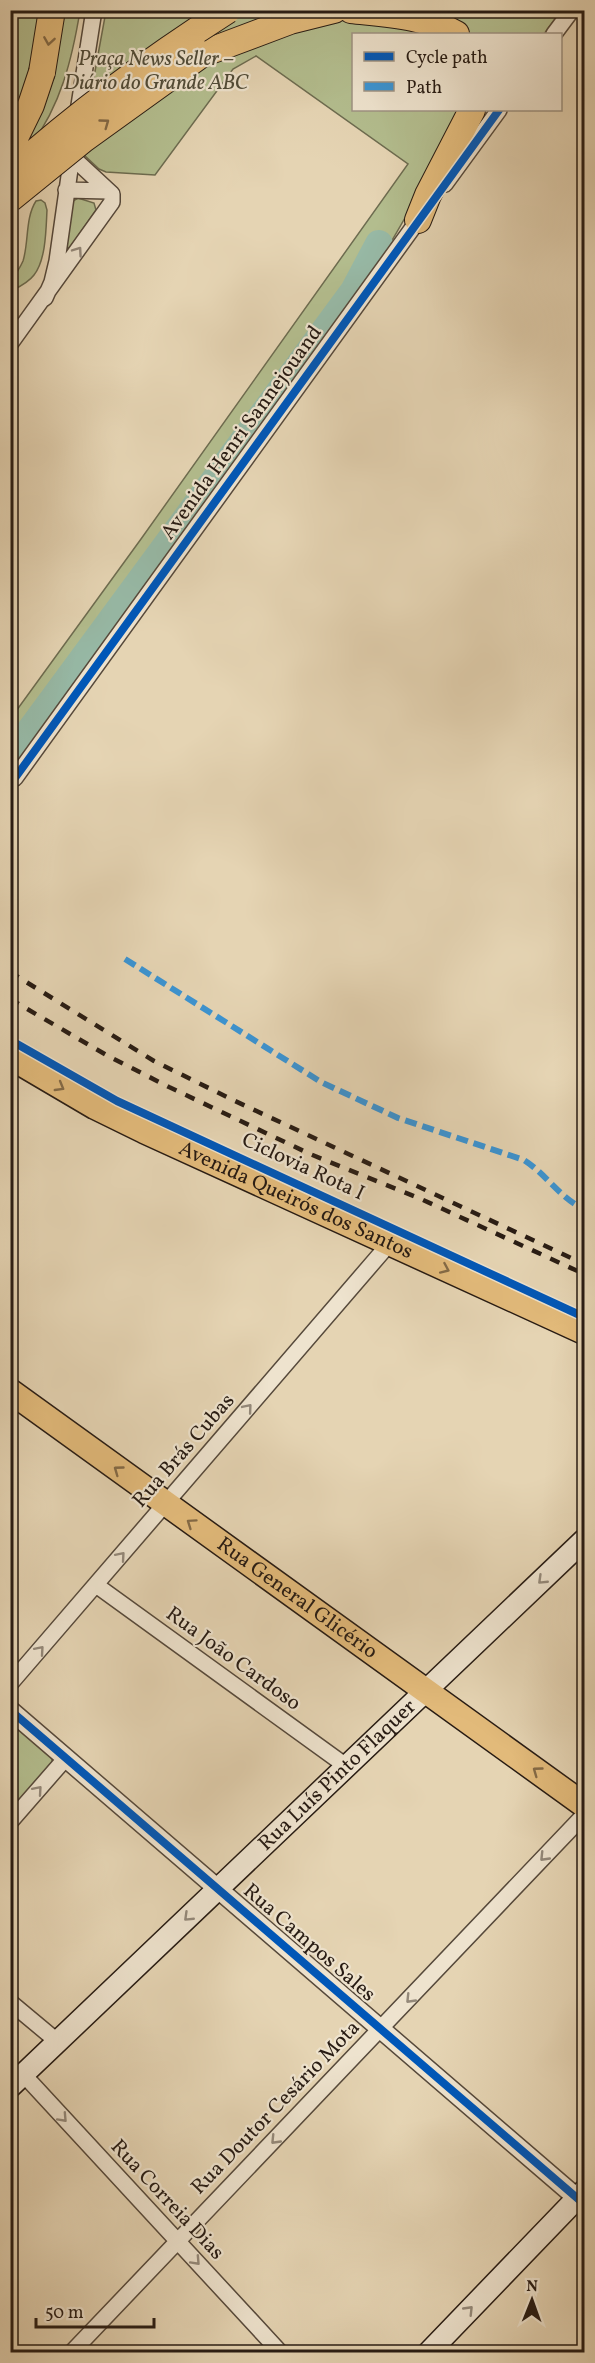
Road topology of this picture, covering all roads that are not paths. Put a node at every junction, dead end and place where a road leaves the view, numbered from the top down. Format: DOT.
graph roads {
  1 [pos="52,10"];
  2 [pos="94,10"];
  3 [pos="228,10"];
  4 [pos="267,10"];
  5 [pos="334,10"];
  6 [pos="351,10"];
  7 [pos="572,10"];
  8 [pos="454,33"];
  9 [pos="555,33"];
  10 [pos="202,54"];
  11 [pos="84,71"];
  12 [pos="471,111"];
  13 [pos="498,111"];
  14 [pos="10,147"];
  15 [pos="71,156"];
  16 [pos="40,162"];
  17 [pos="10,174"];
  18 [pos="66,190"];
  19 [pos="108,191"];
  20 [pos="10,199"];
  21 [pos="418,220"];
  22 [pos="45,298"];
  23 [pos="10,344"];
  24 [pos="13,778"];
  25 [pos="10,1057"];
  26 [pos="388,1244"];
  27 [pos="585,1332"];
  28 [pos="10,1391"];
  29 [pos="165,1505"];
  30 [pos="585,1540"];
  31 [pos="96,1585"];
  32 [pos="10,1684"];
  33 [pos="427,1690"];
  34 [pos="10,1710"];
  35 [pos="65,1759"];
  36 [pos="346,1766"];
  37 [pos="585,1805"];
  38 [pos="585,1815"];
  39 [pos="10,1822"];
  40 [pos="218,1888"];
  41 [pos="10,2001"];
  42 [pos="381,2029"];
  43 [pos="58,2042"];
  44 [pos="17,2081"];
  45 [pos="582,2198"];
  46 [pos="178,2242"];
  47 [pos="72,2352"];
  48 [pos="280,2352"];
  49 [pos="429,2352"];
  1 -- 14 [label="highway, one-way, bridge"];
  2 -- 11 [label="street"];
  3 -- 17 [label="highway, bridge"];
  4 -- 10 [label="highway"];
  5 -- 10 [label="highway"];
  6 -- 8 [label="highway"];
  7 -- 9 [label="street"];
  20 -- 10 [label="highway, one-way, bridge"];
  11 -- 15 [label="street"];
  11 -- 16 [label="street"];
  12 -- 21 [label="highway"];
  13 -- 21 [label="street, Avenida Henri Sannejouand"];
  14 -- 16 [label="street"];
  15 -- 18 [label="street"];
  15 -- 19 [label="street"];
  16 -- 18 [label="street"];
  18 -- 19 [label="street"];
  18 -- 22 [label="street"];
  22 -- 19 [label="street, one-way"];
  21 -- 24 [label="street, Avenida Henri Sannejouand"];
  22 -- 23 [label="street"];
  25 -- 26 [label="main road, Avenida Queirós dos Santos, one-way"];
  26 -- 27 [label="main road, Avenida Queirós dos Santos, one-way"];
  29 -- 26 [label="street, Rua Brás Cubas, one-way"];
  29 -- 28 [label="main road, Rua General Glicério, one-way"];
  31 -- 29 [label="street, Rua Brás Cubas, one-way"];
  33 -- 29 [label="main road, Rua General Glicério, one-way"];
  30 -- 33 [label="main road, Rua Luís Pinto Flaquer, one-way"];
  32 -- 31 [label="street, Rua Brás Cubas, one-way"];
  31 -- 36 [label="street, Rua João Cardoso"];
  33 -- 36 [label="main road, Rua Luís Pinto Flaquer"];
  37 -- 33 [label="main road, Rua General Glicério, one-way"];
  34 -- 35 [label="street, Rua Campos Sales"];
  39 -- 35 [label="street, one-way"];
  35 -- 40 [label="street, Rua Campos Sales"];
  36 -- 40 [label="main road, Rua Luís Pinto Flaquer"];
  38 -- 42 [label="street, Rua Doutor Cesário Mota, one-way"];
  40 -- 42 [label="street, Rua Campos Sales"];
  40 -- 43 [label="main road, Rua Luís Pinto Flaquer, one-way"];
  41 -- 43 [label="street"];
  42 -- 45 [label="street, Rua Campos Sales"];
  42 -- 46 [label="street, Rua Doutor Cesário Mota, one-way"];
  43 -- 44 [label="main road, Rua Luís Pinto Flaquer"];
  44 -- 46 [label="street, Rua Correia Dias, one-way"];
  49 -- 45 [label="main road, one-way"];
  46 -- 47 [label="street, Rua Doutor Cesário Mota"];
  46 -- 48 [label="street, Rua Correia Dias, one-way"];
}
